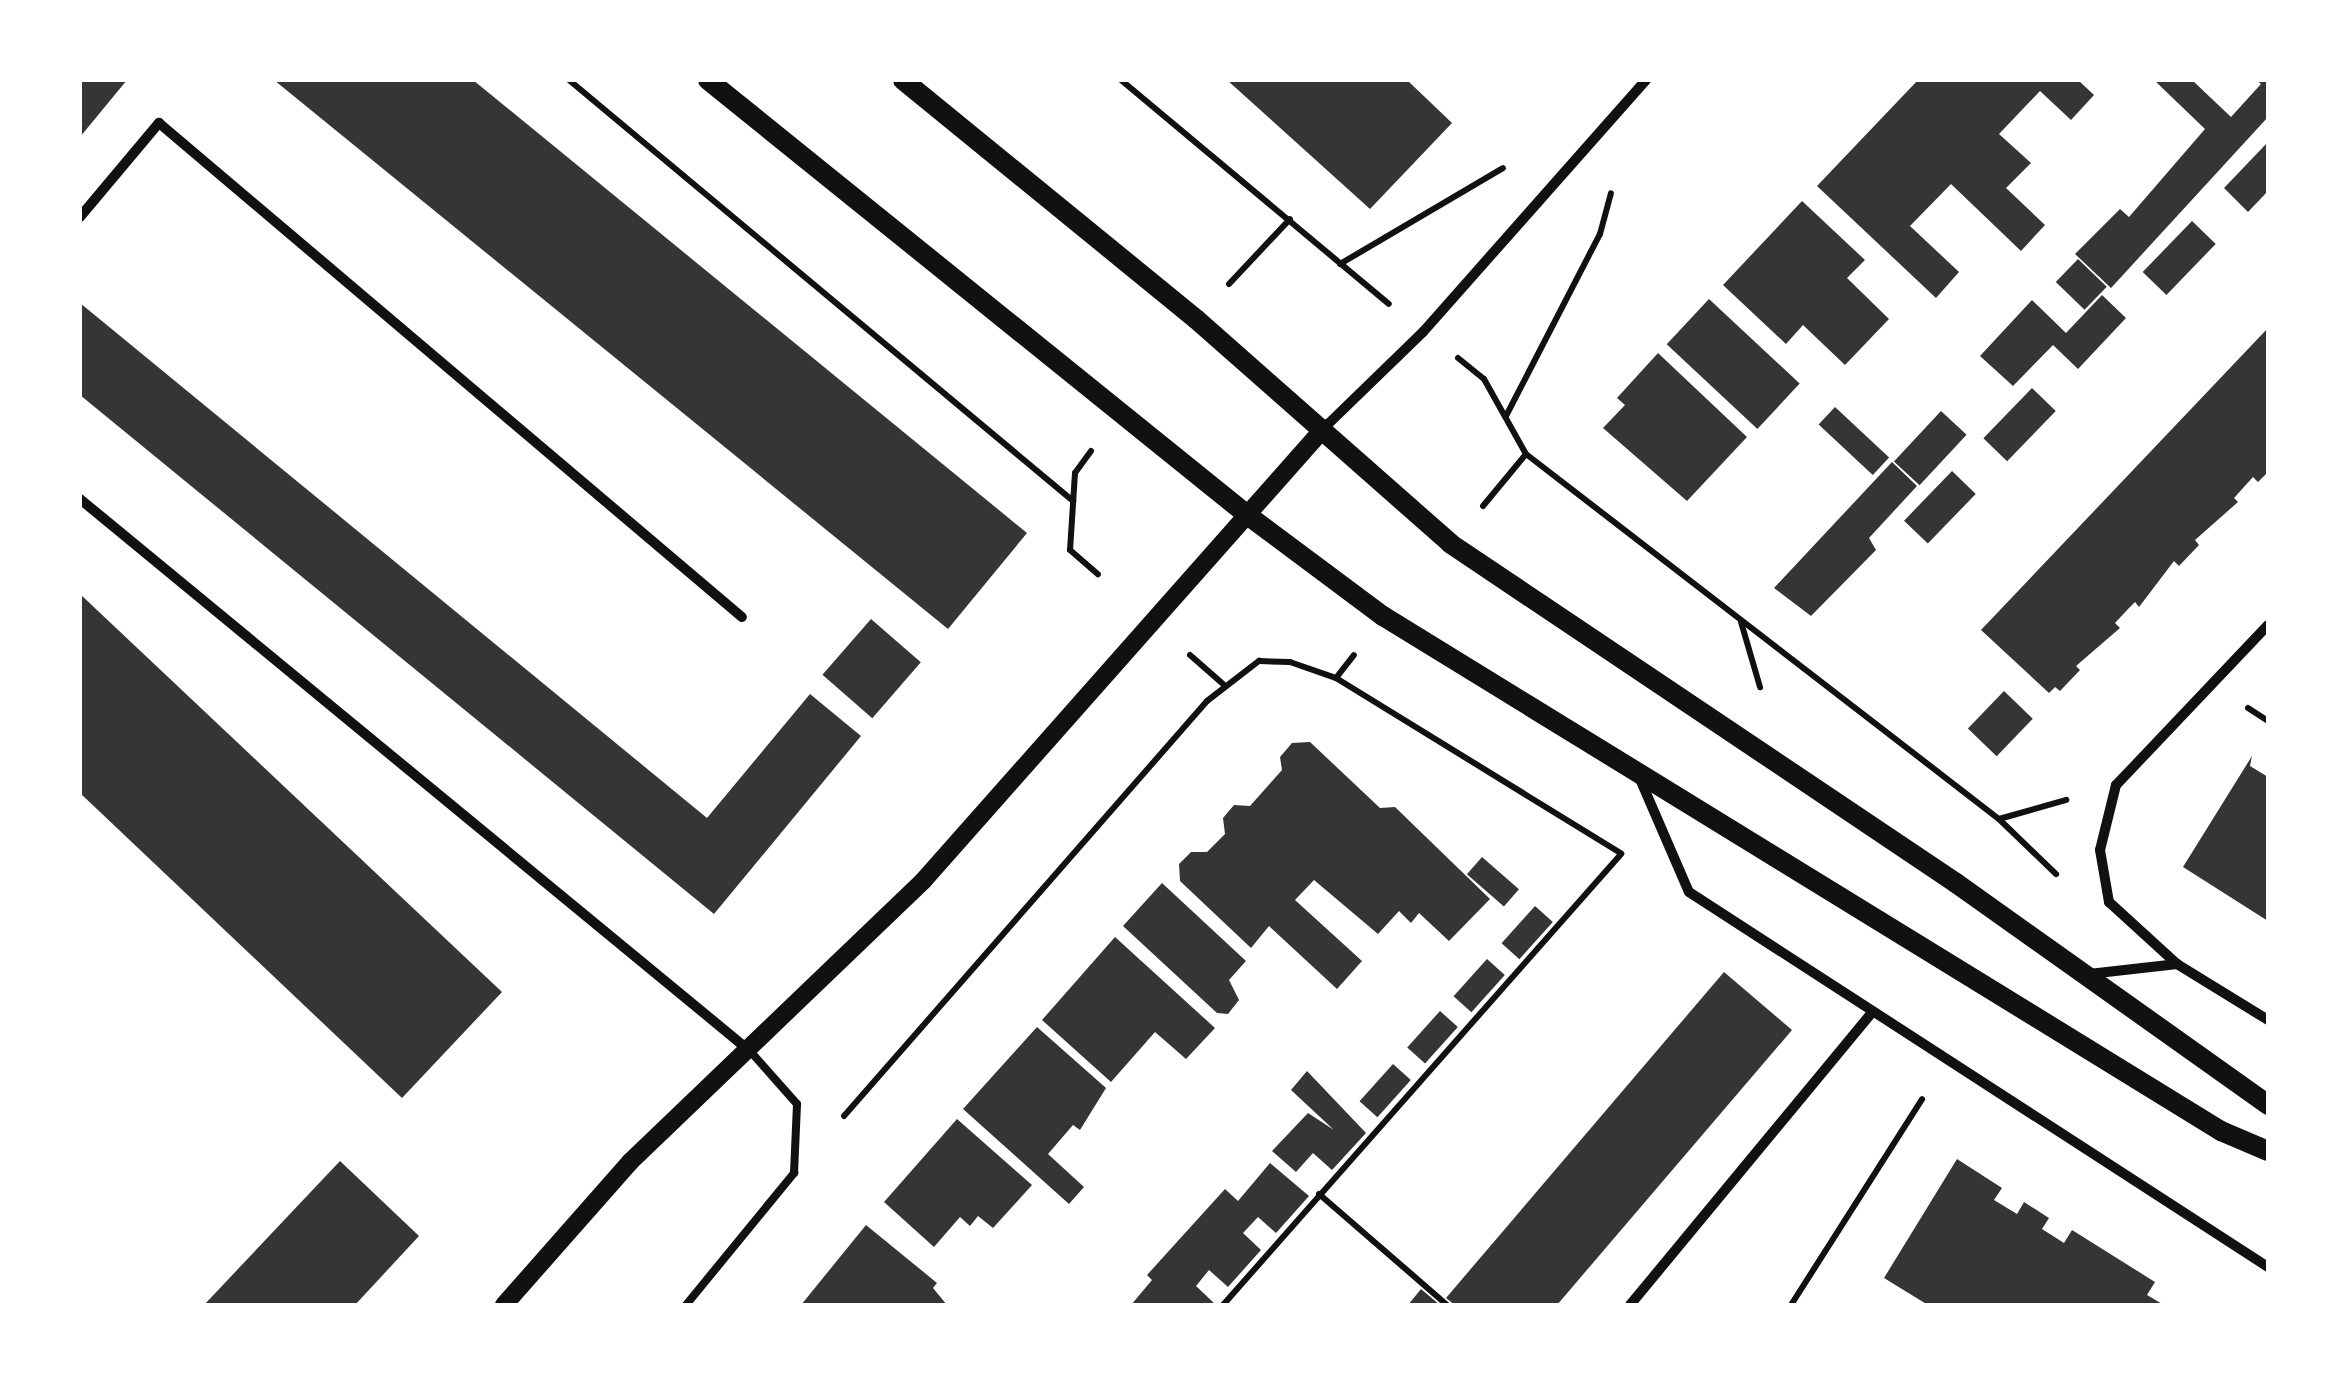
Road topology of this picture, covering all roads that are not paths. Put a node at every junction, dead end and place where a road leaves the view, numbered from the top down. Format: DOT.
graph roads {
  1 [pos="708,80"];
  2 [pos="903,80"];
  3 [pos="1646,80"];
  4 [pos="80,216"];
  5 [pos="1324,428"];
  6 [pos="80,499"];
  7 [pos="1246,514"];
  8 [pos="742,616"];
  9 [pos="2268,626"];
  10 [pos="1640,778"];
  11 [pos="2177,964"];
  12 [pos="2083,975"];
  13 [pos="1870,1016"];
  14 [pos="2268,1020"];
  15 [pos="752,1052"];
  16 [pos="2268,1105"];
  17 [pos="2268,1151"];
  18 [pos="2268,1267"];
  19 [pos="504,1305"];
  20 [pos="686,1305"];
  21 [pos="1630,1305"];
  1 -- 7 [label="main road"];
  2 -- 5 [label="main road"];
  3 -- 5 [label="street"];
  4 -- 8 [label="street"];
  5 -- 7 [label="street"];
  5 -- 12 [label="main road"];
  6 -- 15 [label="street"];
  7 -- 10 [label="main road"];
  7 -- 15 [label="street"];
  9 -- 11 [label="street"];
  10 -- 13 [label="street"];
  10 -- 17 [label="main road"];
  11 -- 12 [label="street"];
  11 -- 14 [label="street"];
  12 -- 16 [label="main road"];
  13 -- 18 [label="street"];
  13 -- 21 [label="street"];
  15 -- 19 [label="street"];
  15 -- 20 [label="lane"];
}
